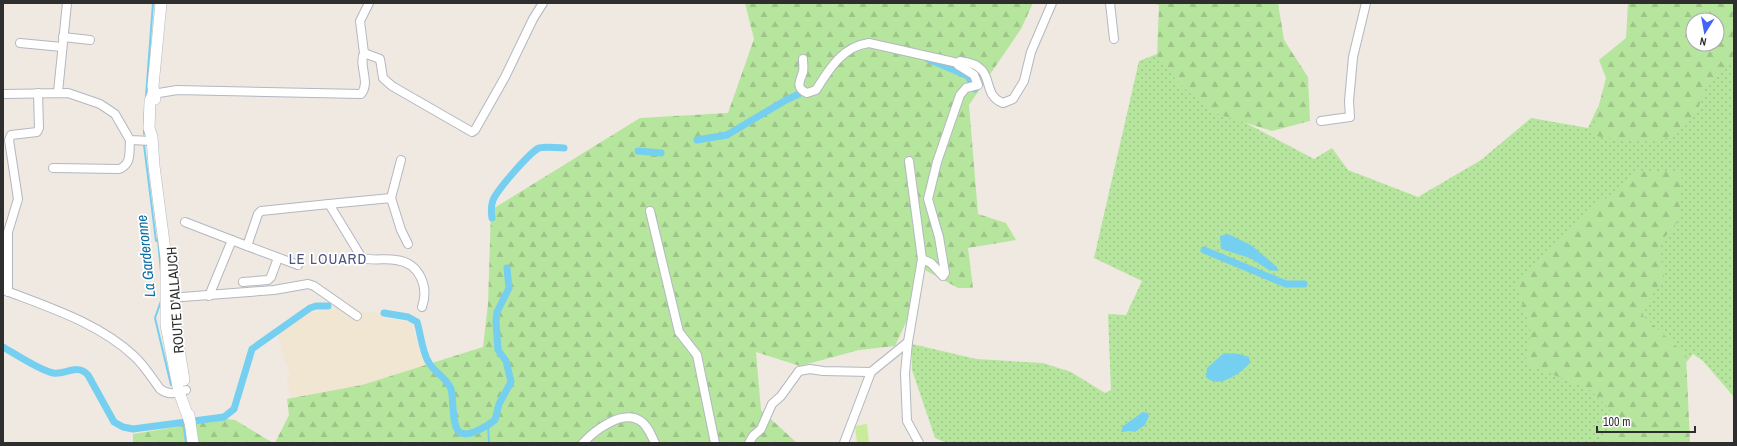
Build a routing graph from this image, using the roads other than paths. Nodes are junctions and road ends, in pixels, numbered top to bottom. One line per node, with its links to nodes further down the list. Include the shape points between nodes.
1 (67, 3): 8 (street)
2 (161, 3): 19 (main road, ROUTE D'ALLAUCH)
3 (369, 3): 13 (street, via 360,22)
4 (543, 3): 13 (street, via 505,77 472,132 392,86 383,78 380,59)
5 (1052, 3): 15 (street, via 1032,52 1024,81 1013,99 1003,103 995,100 990,93 989,80 982,69 974,64 960,61)
6 (1110, 3): 9 (street)
7 (1366, 3): 20 (street, via 1353,57 1350,117)
8 (63, 37): 10 (street); 12 (street)
9 (1114, 39)
10 (90, 40)
11 (20, 42): 12 (street)
12 (62, 47): 16 (street)
13 (364, 53): 19 (street, via 362,58 365,85 361,94 177,90)
14 (803, 59): 15 (street, via 804,71 799,86 801,91 810,92 816,90 827,72 857,44 875,44)
15 (958, 63): 34 (street, via 974,75 978,85 966,88 960,96 937,162 928,199 939,237 945,273 943,276 931,263)
16 (58, 92): 17 (street); 22 (street, via 78,96 110,109)
17 (38, 93): 18 (street); 37 (street, via 37,132 10,135 9,140 18,199 8,232)
18 (3, 94)
19 (153, 94): 21 (main road, ROUTE D'ALLAUCH, via 157,115)
20 (1321, 121)
21 (152, 139): 22 (street); 39 (main road, ROUTE D'ALLAUCH, via 169,258)
22 (130, 140): 25 (street, via 129,161 125,167)
23 (401, 160): 26 (street)
24 (909, 161): 34 (street)
25 (53, 168)
26 (391, 198): 27 (street); 31 (street)
27 (329, 204): 32 (street, via 261,211); 40 (street, via 362,258 396,260 413,267 424,281 426,289)
28 (650, 211): 48 (street, via 679,332 697,355)
29 (185, 222): 30 (street)
30 (232, 240): 32 (street); 38 (street)
31 (408, 244)
32 (247, 246): 33 (street)
33 (278, 258): 35 (street); 36 (street, via 271,278)
34 (922, 260): 42 (street)
35 (298, 265)
36 (243, 282)
37 (5, 291): 44 (street, via 105,334 134,356 160,390 166,393)
38 (209, 296): 39 (street); 41 (street, via 308,284)
39 (170, 298): 44 (main road, ROUTE D'ALLAUCH, via 166,325)
40 (422, 307)
41 (357, 316)
42 (908, 342): 43 (street); 51 (street, via 904,373 907,421)
43 (871, 372): 49 (street, via 810,369 799,371 772,404 761,429 752,436); 50 (street)
44 (182, 391): 45 (main road, ROUTE D'ALLAUCH)
45 (193, 443)
46 (583, 443): 47 (street, via 597,430 620,418 630,417 645,425)
47 (655, 443)
48 (715, 443)
49 (749, 443)
50 (844, 443)
51 (919, 443)

